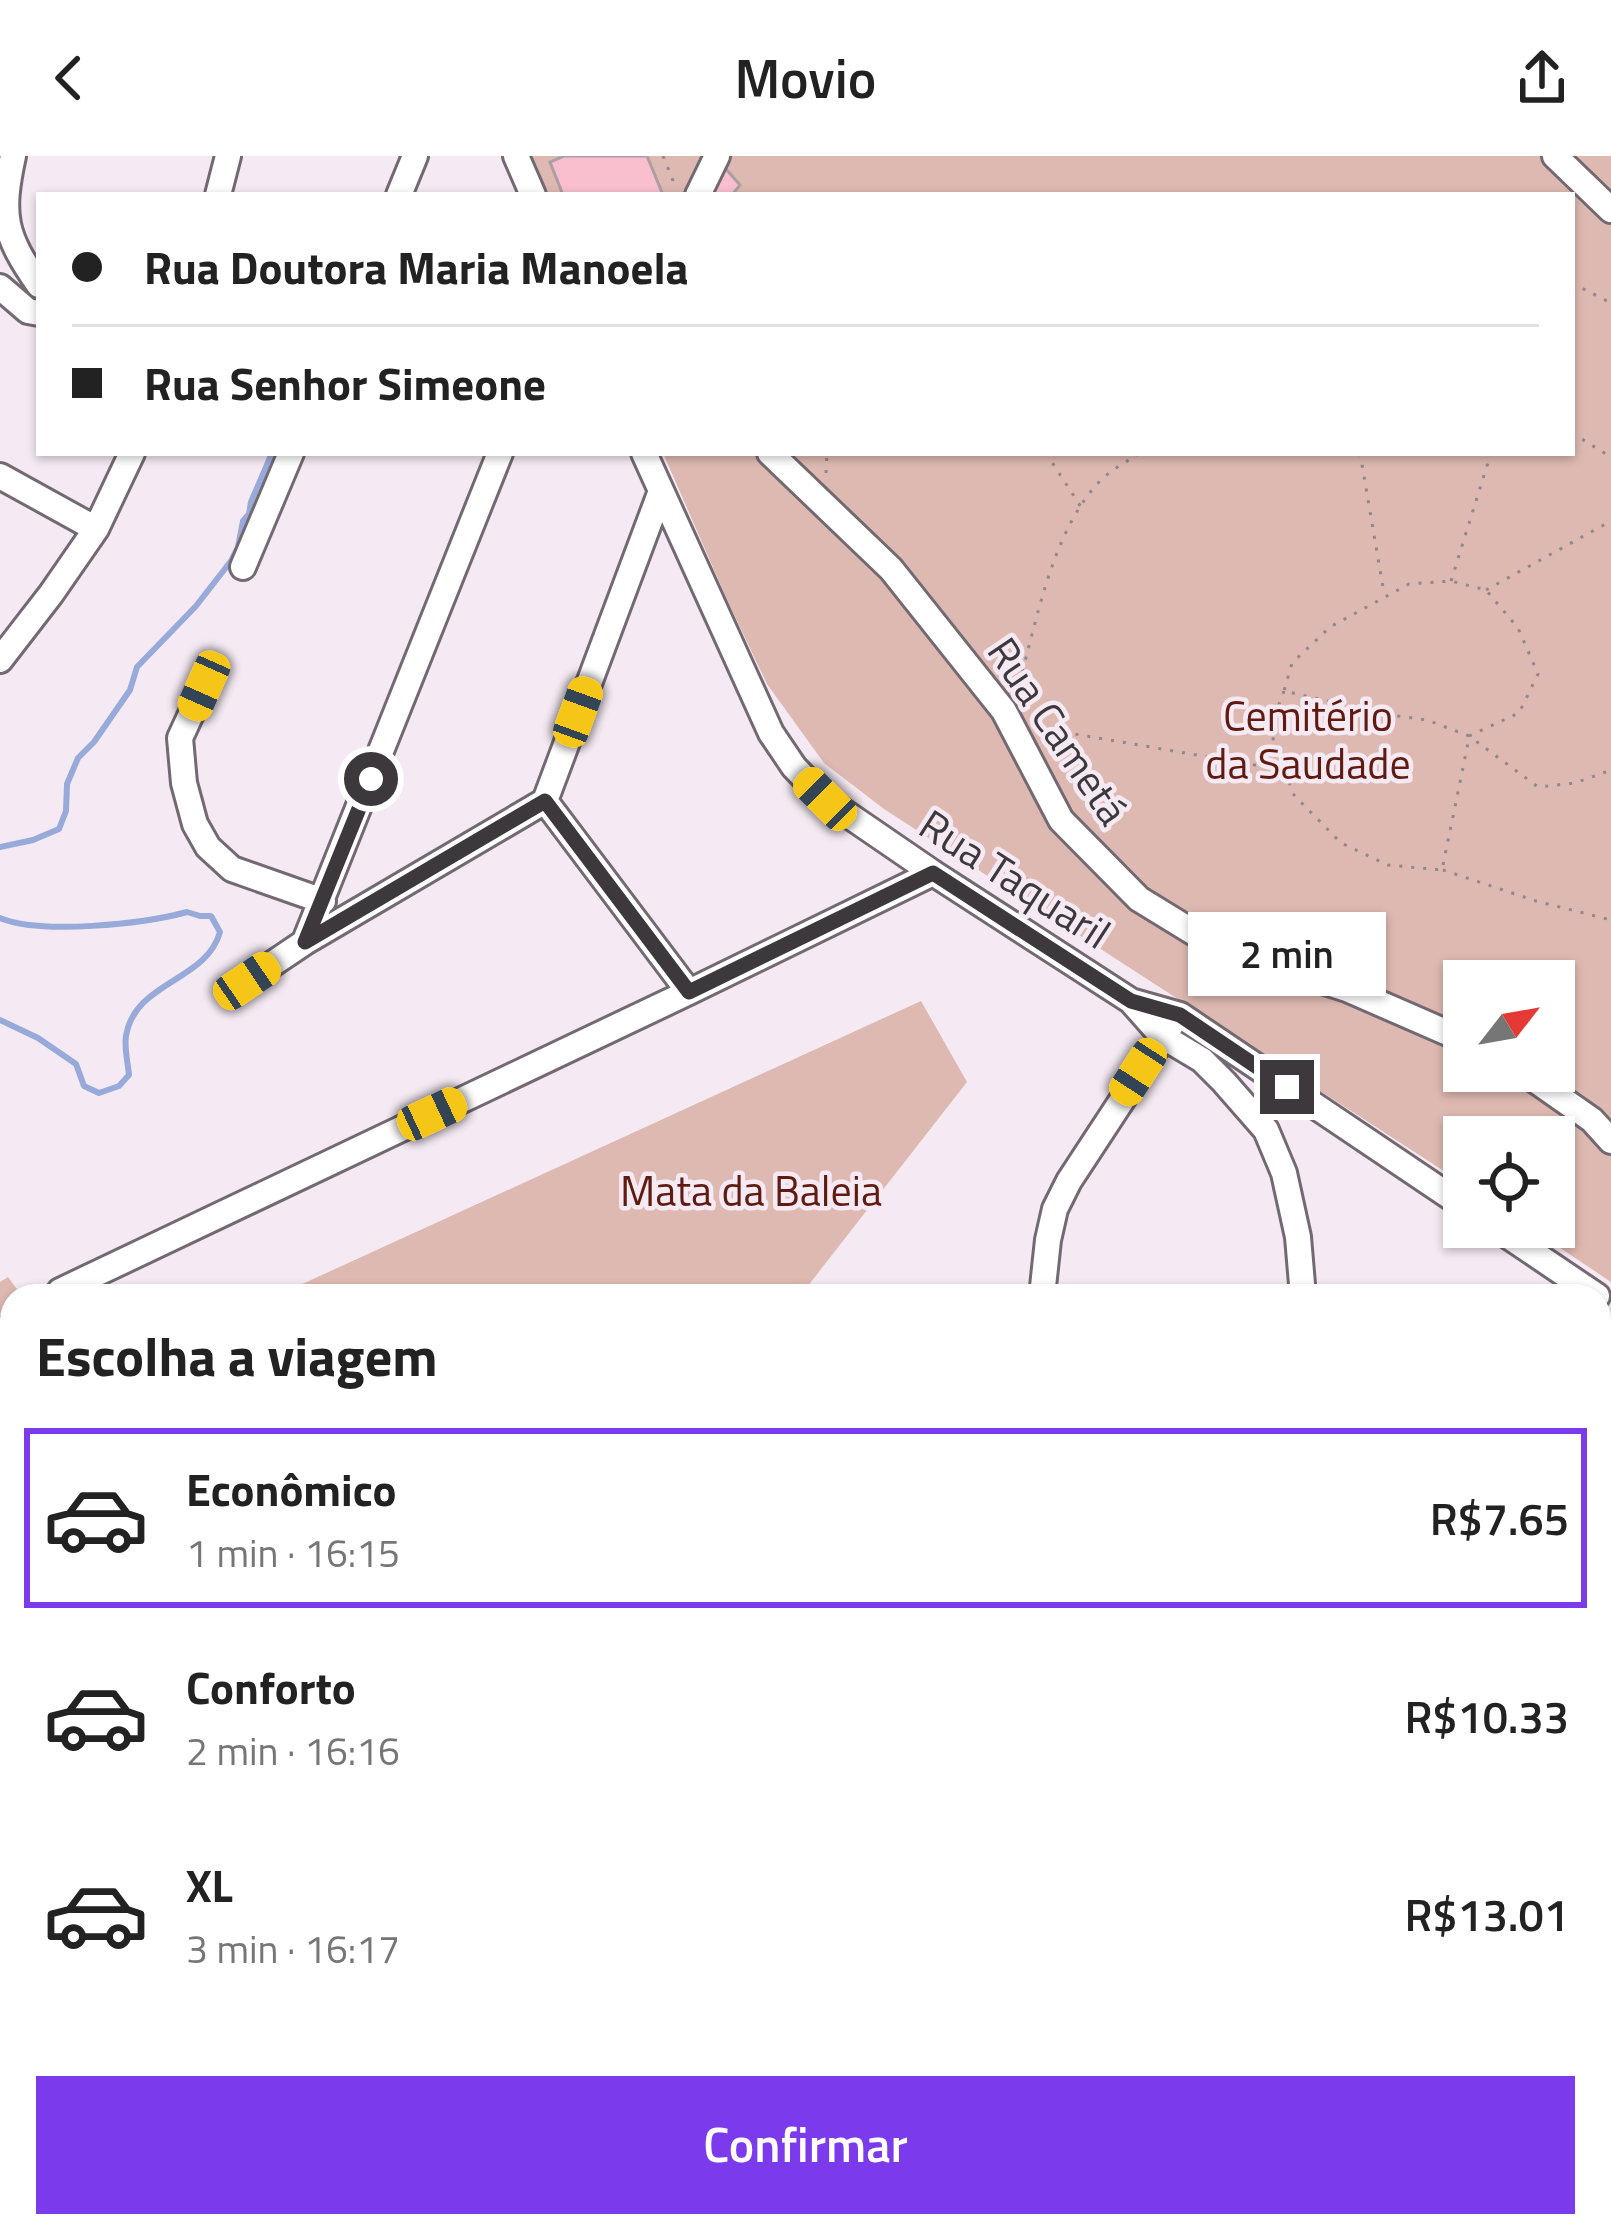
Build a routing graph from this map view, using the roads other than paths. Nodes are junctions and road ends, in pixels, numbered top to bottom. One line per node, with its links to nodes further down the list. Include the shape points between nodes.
1 (14, 156): 12 (street, via 1,193 3,224)
2 (228, 156): 7 (street)
3 (415, 156): 8 (street)
4 (516, 156): 9 (street)
5 (717, 156): 10 (street)
6 (1555, 156): 11 (street)
7 (219, 192)
8 (400, 192)
9 (532, 192)
10 (699, 192)
11 (1611, 210)
12 (36, 281)
13 (0, 287): 14 (street)
14 (36, 312)
15 (131, 456): 22 (street)
16 (290, 456): 23 (street)
17 (499, 456): 28 (street)
18 (645, 456): 21 (street, Rua Taquaril)
19 (773, 456): 34 (street, Rua Cametá, via 891,569 1004,711 1061,820 1138,899 1220,948)
20 (0, 476): 22 (street)
21 (661, 490): 26 (street); 27 (street, Rua Taquaril, via 771,733 794,767 825,799)
22 (96, 530): 24 (street)
23 (243, 567)
24 (0, 660)
25 (204, 686): 28 (street, via 180,738 184,783 208,848 232,869)
26 (545, 801): 29 (street); 31 (street)
27 (933, 873): 31 (street); 32 (street, Rua Taquaril)
28 (323, 902): 29 (street)
29 (305, 942): 30 (street)
30 (247, 981)
31 (689, 992): 40 (street)
32 (1131, 1001): 33 (street); 35 (street, Rua Taquaril)
33 (1180, 1015): 35 (street); 38 (street)
34 (1443, 1031)
35 (1162, 1036): 41 (street, via 1062,1195); 42 (street, Rua Taquaril, via 1202,1060 1266,1130 1284,1173)
36 (1552, 1092): 37 (street)
37 (1611, 1141)
38 (1443, 1192)
39 (1526, 1248): 43 (street)
40 (75, 1284)
41 (1043, 1284)
42 (1303, 1284)
43 (1579, 1284)

